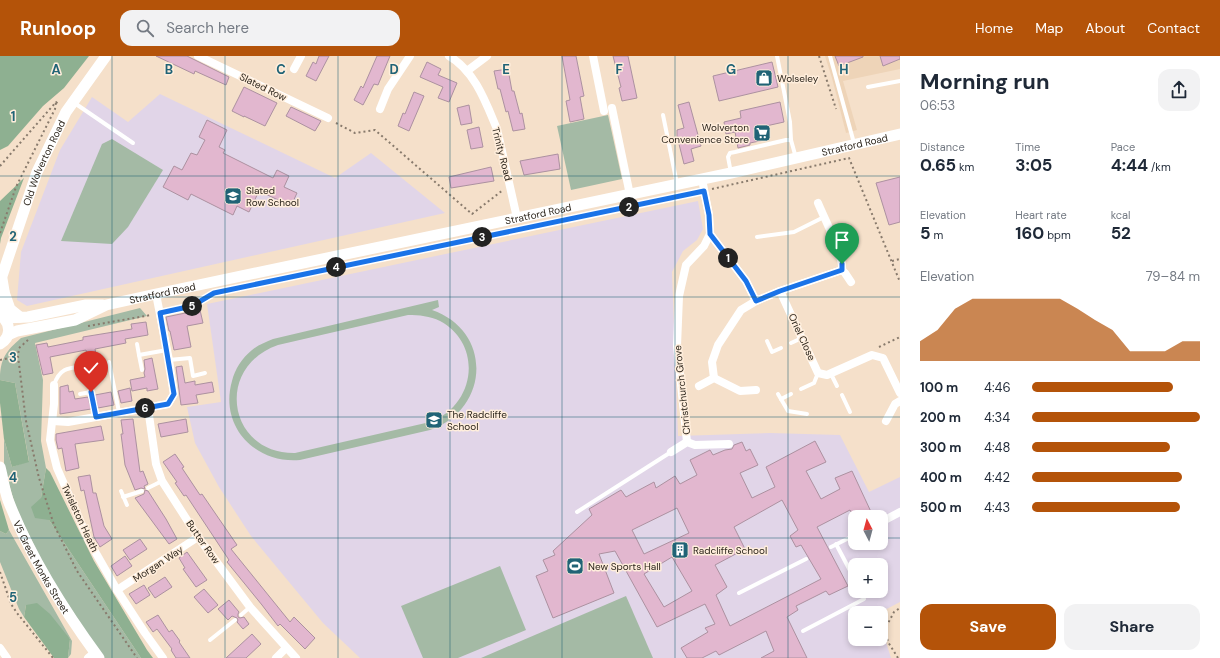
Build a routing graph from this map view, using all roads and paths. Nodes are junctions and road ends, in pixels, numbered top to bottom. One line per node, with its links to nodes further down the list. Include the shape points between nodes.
1 (106, 56): 15 (street, Old Wolverton Road)
2 (198, 56): 22 (street, Slated Row)
3 (301, 56): 11 (street)
4 (410, 56): 17 (street, via 388,89)
5 (449, 56): 12 (street, Trinity Road)
6 (487, 56): 12 (street)
7 (593, 56): 18 (street)
8 (777, 56): 24 (lane)
9 (819, 56): 20 (path)
10 (830, 56): 26 (lane)
11 (294, 69)
12 (467, 71): 33 (street, Trinity Road, via 481,92 497,129)
13 (900, 81): 14 (lane)
14 (868, 87)
15 (73, 102): 19 (street, Old Wolverton Road); 25 (lane)
16 (612, 108): 36 (street)
17 (380, 109)
18 (604, 111)
19 (66, 112): 30 (path, via 56,102); 48 (street, Old Wolverton Road, via 36,172)
20 (838, 113)
21 (663, 115): 34 (lane)
22 (328, 118): 33 (path, via 355,133 375,130 472,214)
23 (900, 134): 26 (street, Stratford Road)
24 (791, 140): 28 (lane); 31 (lane, via 730,153 728,157)
25 (133, 143)
26 (854, 145): 27 (street, Stratford Road)
27 (836, 149): 28 (street, Stratford Road); 29 (path)
28 (796, 159): 31 (street, Stratford Road)
29 (840, 160): 35 (path); 44 (path, via 849,158)
30 (0, 166)
31 (731, 173): 32 (street, Stratford Road)
32 (702, 179): 34 (street, Stratford Road); 35 (street)
33 (509, 184): 39 (street, Trinity Road)
34 (677, 185): 36 (street, Stratford Road)
35 (704, 191): 40 (street); 42 (path)
36 (630, 195): 39 (street, Stratford Road)
37 (818, 203): 38 (street)
38 (824, 217): 41 (lane, via 794,232); 45 (street, via 838,251)
39 (517, 218): 51 (street, Stratford Road)
40 (710, 234): 52 (street, via 746,281); 98 (street, Christchurch Grove, via 704,246 686,265 679,296 677,346)
41 (757, 237)
42 (478, 238)
43 (900, 259): 44 (path)
44 (892, 261): 47 (path)
45 (842, 270): 46 (street); 49 (street)
46 (851, 282)
47 (900, 282)
48 (2, 284): 55 (street, Old Wolverton Road); 56 (street, via 10,309)
49 (780, 291): 52 (street); 60 (street, Oriel Close)
50 (214, 293): 54 (path, via 192,306)
51 (156, 294): 53 (street, Stratford Road); 54 (street)
52 (756, 301): 78 (street, via 741,310 718,345 712,362)
53 (106, 305): 56 (street, Stratford Road, via 86,305); 62 (street, Stratford Road, via 75,320 17,331)
54 (160, 313): 57 (path); 66 (street)
55 (2, 316): 56 (street, Stratford Road); 62 (street, Old Wolverton Road, via 9,326)
56 (20, 317)
57 (86, 326)
58 (900, 337): 69 (path, via 875,349)
59 (34, 338): 70 (path, via 18,348)
60 (802, 338): 63 (lane); 75 (street, Oriel Close)
61 (767, 341): 65 (lane, via 772,352)
62 (3, 343)
63 (791, 343)
64 (136, 344): 68 (lane)
65 (782, 348)
66 (167, 350): 68 (lane); 72 (street)
67 (83, 355): 79 (lane, via 86,366 64,369)
68 (139, 355): 74 (lane)
69 (872, 355): 77 (street); 84 (street, via 883,358)
70 (18, 356): 71 (path); 132 (path, via 28,427 39,478 54,525 77,571)
71 (0, 360)
72 (169, 360): 76 (lane, via 190,358 193,376); 91 (street, via 174,394 168,404)
73 (110, 362): 92 (lane)
74 (142, 370)
75 (818, 372): 77 (street, Oriel Close); 82 (lane, via 814,383)
76 (205, 373)
77 (831, 374): 81 (lane)
78 (714, 378): 80 (street); 83 (street, via 740,391)
79 (54, 385): 96 (street, Twisleton Heath)
80 (699, 386)
81 (837, 386)
82 (801, 389)
83 (756, 390)
84 (900, 393)
85 (80, 394): 95 (lane, via 91,392)
86 (778, 394): 89 (lane)
87 (792, 394): 89 (lane)
88 (842, 395): 93 (lane)
89 (781, 399): 94 (lane, via 788,411)
90 (900, 401): 97 (street, via 895,404)
91 (148, 408): 92 (street); 102 (street, Butter Row, via 156,464)
92 (119, 412): 95 (street)
93 (850, 412)
94 (807, 414)
95 (96, 417): 96 (street, via 68,422)
96 (52, 421): 118 (street, Twisleton Heath, via 50,440 57,468 89,542)
97 (886, 421)
98 (687, 442): 99 (street); 100 (street)
99 (729, 444)
100 (671, 452): 108 (lane)
101 (0, 467): 129 (street, V5 Great Monks Street, via 8,498 29,546 53,591)
102 (162, 481): 103 (lane); 111 (street, Butter Row)
103 (148, 488)
104 (121, 491): 106 (lane)
105 (142, 491): 106 (lane)
106 (123, 497): 107 (lane)
107 (127, 505)
108 (577, 512)
109 (900, 512): 110 (street)
110 (888, 518)
111 (198, 538): 118 (street, Morgan Way); 121 (street, Butter Row)
112 (848, 538): 113 (lane)
113 (836, 544): 114 (lane); 116 (lane)
114 (831, 547)
115 (806, 559): 119 (lane)
116 (848, 567)
117 (0, 572): 131 (path, via 17,613)
118 (117, 590): 133 (street, Twisleton Heath)
119 (739, 593)
120 (864, 598): 125 (lane)
121 (250, 607): 123 (lane); 128 (street, Butter Row)
122 (900, 608): 136 (path, via 894,612 885,629 888,642)
123 (241, 615)
124 (235, 620): 126 (lane)
125 (803, 631)
126 (210, 640)
127 (0, 648): 130 (street)
128 (286, 648): 134 (street); 135 (street, Butter Row)
129 (94, 656)
130 (7, 658)
131 (52, 658)
132 (137, 658)
133 (163, 658)
134 (276, 658)
135 (296, 658)
136 (898, 658)

